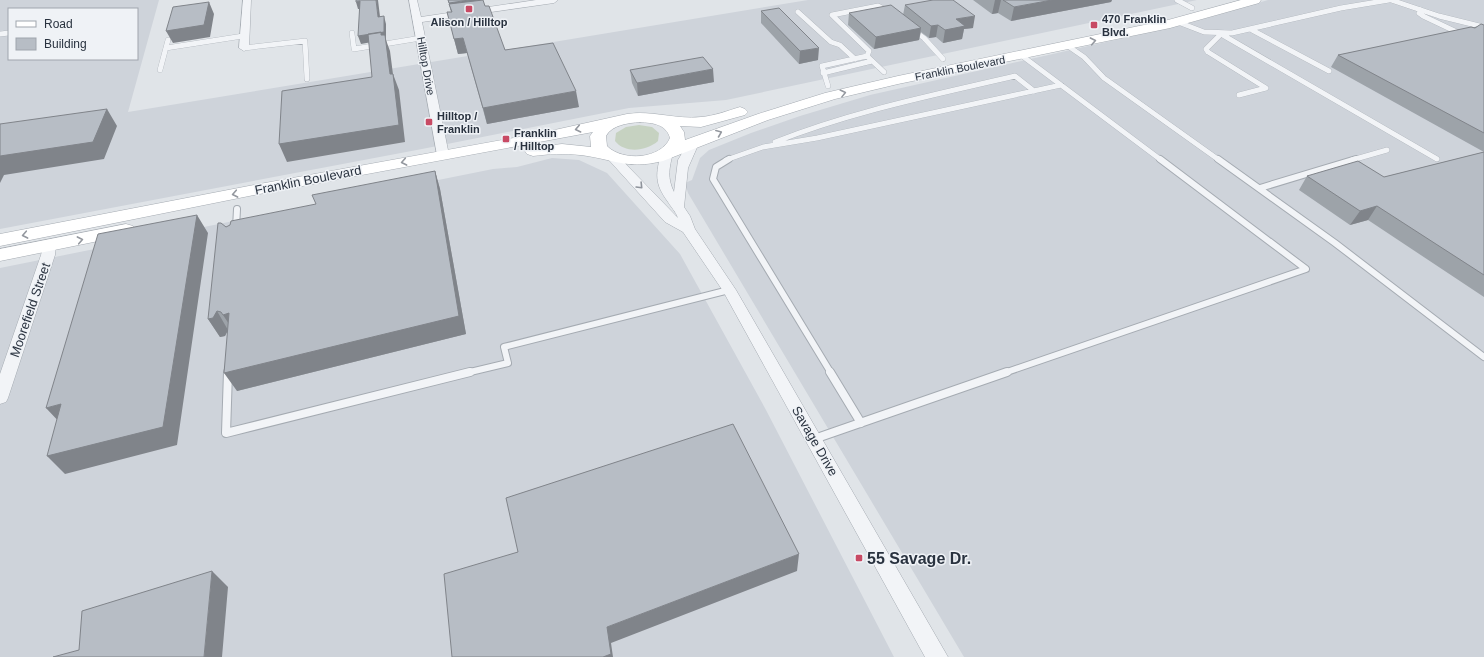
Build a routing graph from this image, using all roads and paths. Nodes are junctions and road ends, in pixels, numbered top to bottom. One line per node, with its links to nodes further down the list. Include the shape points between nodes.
1 (247, 0): 19 (street)
2 (414, 0): 12 (street, Hilltop Drive)
3 (554, 0): 12 (street)
4 (1177, 0): 8 (lane)
5 (1223, 0): 8 (main road, Franklin Boulevard)
6 (1255, 0): 13 (main road, Franklin Boulevard)
7 (1390, 0): 9 (lane); 16 (lane, via 1341,8)
8 (1192, 8): 29 (main road, Franklin Boulevard, via 1139,21)
9 (1421, 10): 15 (lane); 20 (lane, via 1419,13 1423,16)
10 (798, 12): 28 (lane, via 831,42 840,45)
11 (896, 16): 27 (lane, via 878,6 832,15 869,51)
12 (418, 20): 21 (street, Hilltop Drive)
13 (1178, 22): 18 (lane, via 1199,31); 23 (main road, Franklin Boulevard, one-way to 13)
14 (907, 24): 29 (lane)
15 (1484, 27)
16 (1252, 30): 18 (lane); 33 (lane)
17 (352, 33): 21 (lane, via 354,50)
18 (1221, 34): 38 (lane, via 1207,46 1208,52 1266,88); 47 (lane)
19 (243, 36): 24 (lane); 25 (street)
20 (1466, 36)
21 (422, 38): 45 (street, Hilltop Drive)
22 (168, 40): 24 (lane)
23 (1068, 46): 26 (main road, Franklin Boulevard); 48 (lane, via 1084,57 1104,78)
24 (166, 48): 31 (lane)
25 (244, 48): 34 (lane, via 305,40)
26 (1021, 55): 36 (lane); 41 (main road, Franklin Boulevard, one-way to 26, via 830,96)
27 (867, 56): 28 (lane); 30 (lane)
28 (855, 59): 35 (lane, via 822,66)
29 (943, 59): 32 (main road, Franklin Boulevard)
30 (872, 61): 32 (lane); 35 (lane)
31 (160, 70)
32 (884, 72): 35 (main road, Franklin Boulevard)
33 (1329, 72)
34 (307, 78)
35 (826, 80): 39 (main road, Franklin Boulevard, via 715,120)
36 (1061, 85): 37 (lane); 60 (lane, via 1306,269)
37 (1034, 91): 42 (lane, via 817,138); 42 (lane, via 1015,76 864,111 808,128)
38 (1238, 95)
39 (663, 121): 40 (main road, Franklin Boulevard, via 640,117); 44 (main road, via 677,132 678,138)
40 (616, 122): 45 (main road, Franklin Boulevard, one-way to 45); 46 (main road, via 604,130 598,139 599,146)
41 (693, 143): 44 (main road, Franklin Boulevard); 50 (street, via 684,157 680,173 682,191)
42 (763, 147): 60 (lane, via 724,161 716,167 713,179)
43 (1386, 150): 48 (lane)
44 (668, 152): 46 (main road, Franklin Boulevard, via 636,160); 50 (street, Savage Drive, via 663,167 663,182)
45 (443, 155): 53 (main road, Franklin Boulevard, one-way to 53)
46 (611, 157): 49 (main road, Franklin Boulevard, via 584,150 550,148); 51 (street, Savage Drive, one-way to 51, via 670,219)
47 (1437, 158)
48 (1260, 188): 58 (lane)
49 (237, 208): 52 (lane); 54 (main road, Franklin Boulevard, one-way to 49)
50 (678, 208): 51 (street, Savage Drive)
51 (688, 229): 56 (street, Savage Drive)
52 (236, 232)
53 (0, 240)
54 (50, 246): 55 (main road, Franklin Boulevard); 59 (street, Moorefield Street)
55 (0, 255)
56 (729, 290): 57 (lane, via 504,347 508,363 226,433); 61 (street, Savage Drive)
57 (229, 357)
58 (1484, 357)
59 (0, 398)
60 (861, 423): 61 (lane)
61 (814, 439): 62 (street, Savage Drive)
62 (937, 657)

